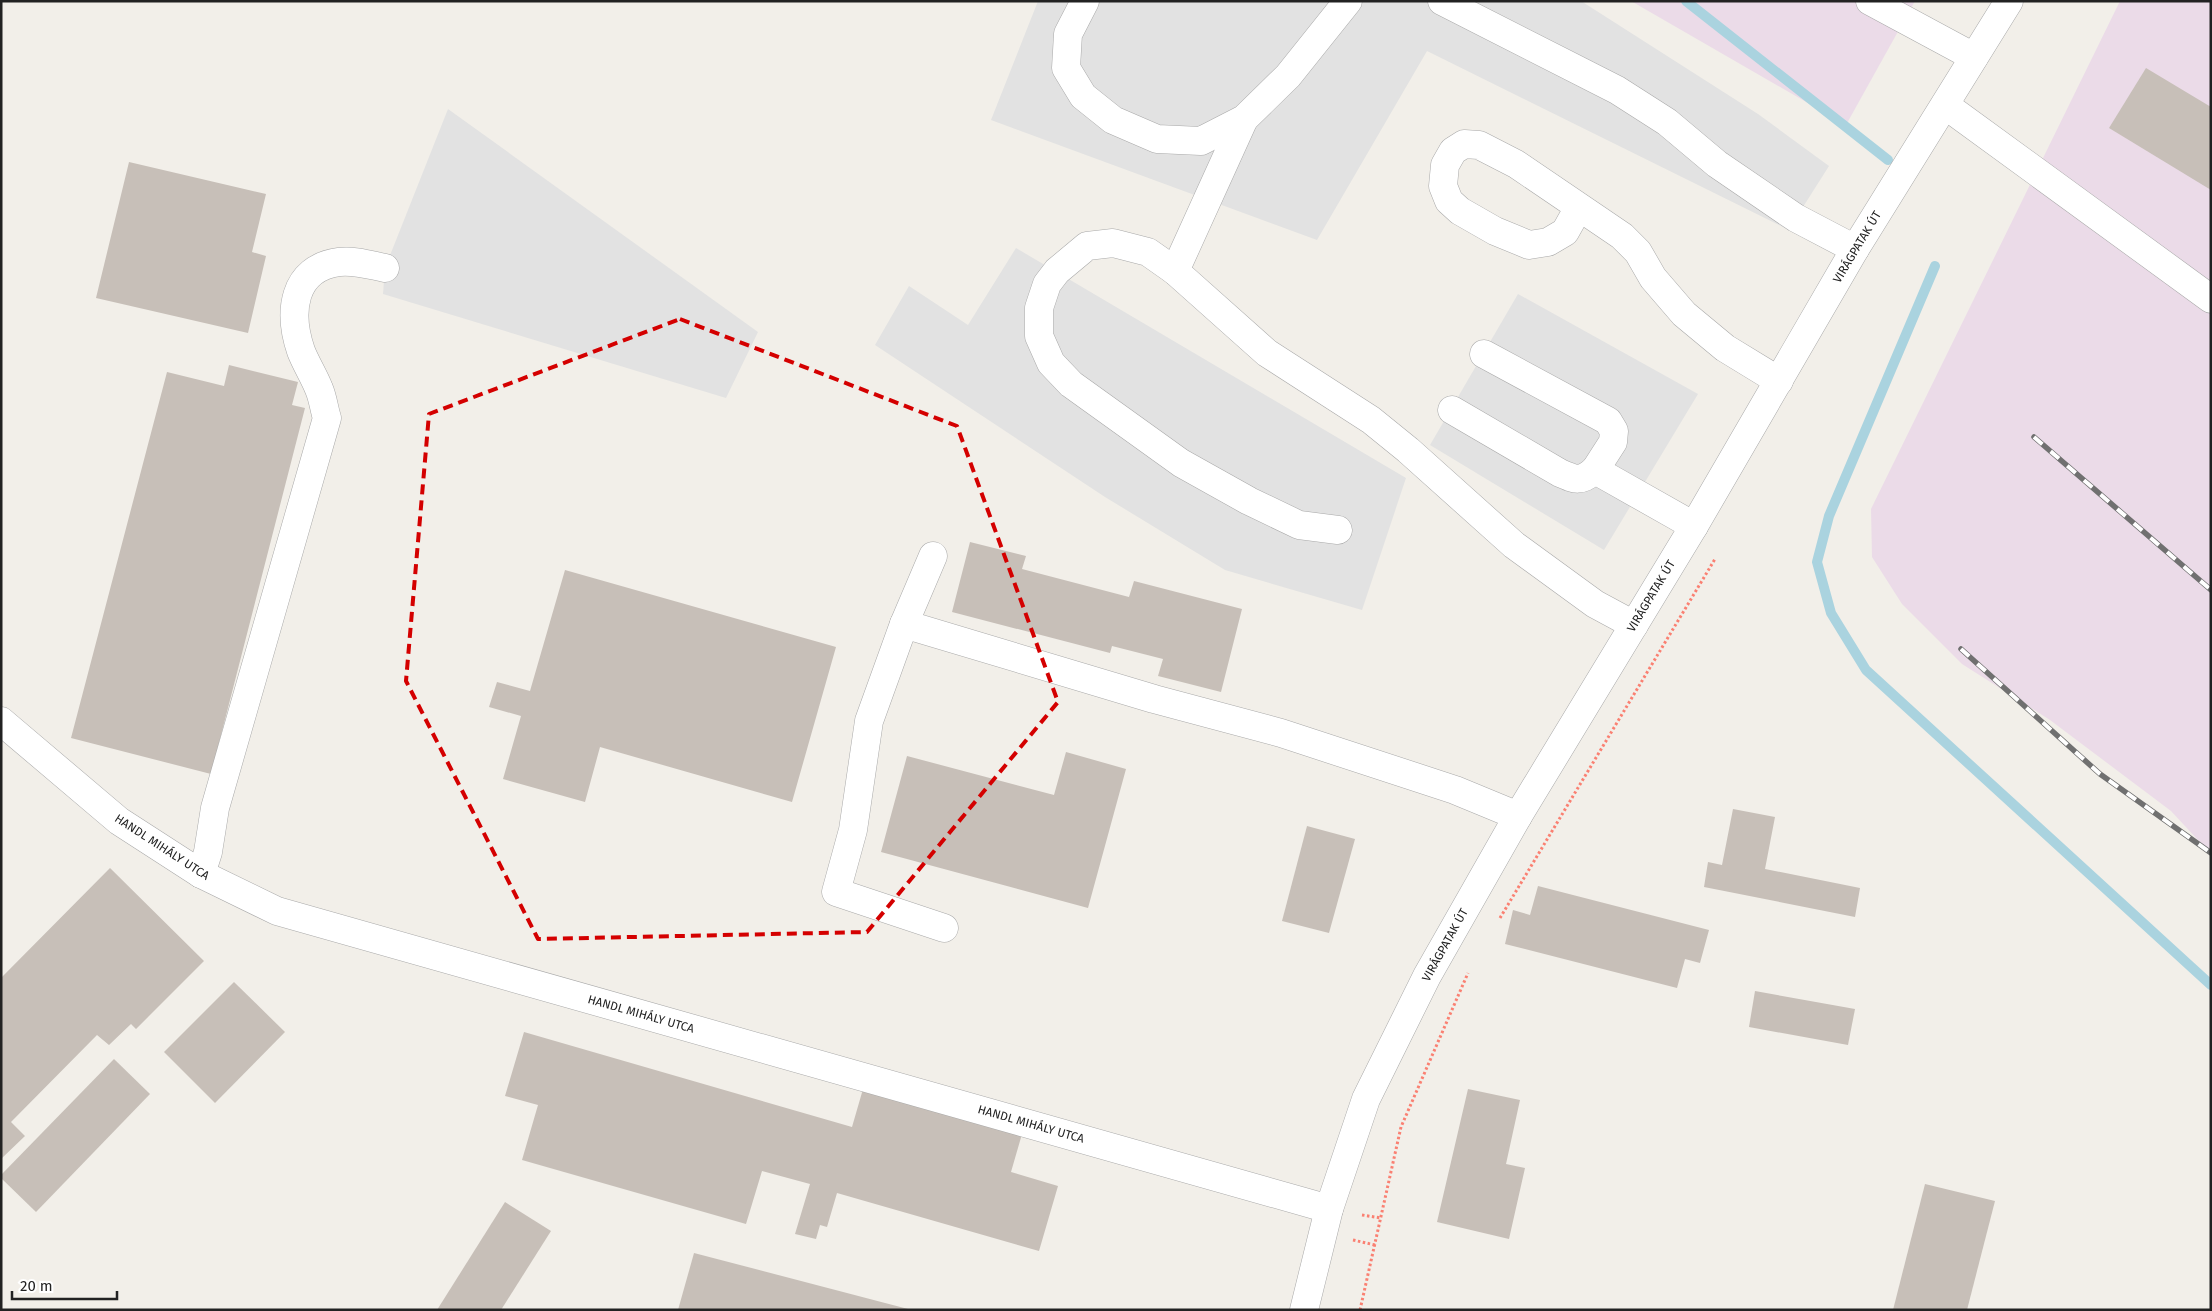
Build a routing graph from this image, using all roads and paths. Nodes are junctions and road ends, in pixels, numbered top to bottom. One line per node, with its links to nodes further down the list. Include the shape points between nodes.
1 (1085, 1): 8 (street, via 1068,34 1066,68 1083,96 1112,120 1157,139 1201,141)
2 (1348, 1): 8 (street, via 1288,76)
3 (1442, 1): 10 (street, via 1617,90 1667,122 1717,164 1796,218)
4 (1870, 1): 6 (street)
5 (2009, 1): 6 (street, VIRÁGPATAK ÚT)
6 (1974, 57): 7 (street, VIRÁGPATAK ÚT)
7 (1945, 104): 10 (street, VIRÁGPATAK ÚT); 13 (street)
8 (1244, 119): 12 (street)
9 (1579, 208): 9 (street, via 1516,164 1479,145 1464,144 1453,151 1445,165 1443,186 1449,201 1495,231 1529,245 1548,242 1565,232); 15 (street, via 1628,241 1684,314 1725,348)
10 (1855, 249): 15 (street, VIRÁGPATAK ÚT)
11 (385, 268): 26 (street, via 341,262 323,265 310,272 302,283 295,306 296,330 302,352 320,390 327,418 215,808)
12 (1175, 271): 19 (street, via 1148,252 1113,243 1087,246 1047,284 1039,308 1039,336 1051,363 1070,384 1181,464 1299,524); 23 (street, via 1267,353 1371,420 1408,450 1514,546 1594,604)
13 (2211, 299)
14 (1484, 354): 17 (street, via 1608,420 1614,430 1613,442)
15 (1779, 381): 18 (street, VIRÁGPATAK ÚT)
16 (1452, 410): 17 (street, via 1574,479 1586,478)
17 (1595, 470): 18 (street)
18 (1694, 526): 23 (street, VIRÁGPATAK ÚT)
19 (1338, 530)
20 (1719, 552): 27 (path)
21 (933, 556): 22 (street)
22 (904, 624): 25 (street, via 1154,699 1281,733 1455,790); 28 (street, via 869,721 853,830 836,892)
23 (1634, 624): 25 (street, VIRÁGPATAK ÚT)
24 (1, 721): 26 (street, HANDL MIHÁLY UTCA, via 120,821)
25 (1518, 816): 30 (street, VIRÁGPATAK ÚT, via 1426,976 1366,1099)
26 (201, 874): 30 (street, HANDL MIHÁLY UTCA, via 278,911)
27 (1496, 924)
28 (944, 928)
29 (1472, 966): 32 (path, via 1401,1127)
30 (1328, 1209): 31 (street, VIRÁGPATAK ÚT)
31 (1304, 1310)
32 (1360, 1310)

